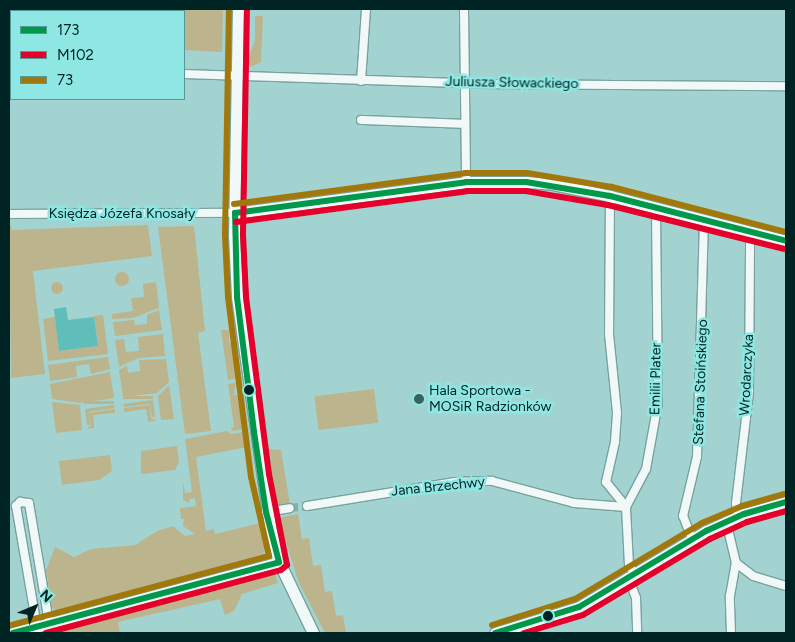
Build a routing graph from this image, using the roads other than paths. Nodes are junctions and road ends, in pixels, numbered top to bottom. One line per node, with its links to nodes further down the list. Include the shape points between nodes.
1 (238, 9): 5 (street)
2 (366, 9): 6 (street)
3 (464, 9): 7 (street)
4 (185, 74): 5 (street)
5 (238, 76): 6 (street, Juliusza Słowackiego); 14 (street)
6 (361, 81): 7 (street, Juliusza Słowackiego)
7 (464, 83): 8 (street, Juliusza Słowackiego); 10 (street)
8 (786, 86)
9 (361, 120): 10 (street)
10 (463, 124): 11 (street)
11 (466, 182): 12 (street, via 553,184); 14 (street)
12 (610, 196): 13 (street); 21 (street, via 609,334 617,413 615,442 606,482)
13 (656, 208): 16 (street); 21 (street, Emilii Plater, via 658,403 646,469)
14 (235, 213): 15 (street, Księdza Józefa Knosały); 23 (street, via 237,297)
15 (9, 214)
16 (704, 221): 17 (street); 26 (street, Stefana Stoińskiego, via 704,320 698,457 683,516)
17 (750, 234): 18 (street); 24 (street, Wrodarczyka, via 749,392 736,503)
18 (786, 241)
19 (786, 502): 24 (street)
20 (307, 506): 21 (street, Jana Brzechwy, via 455,482 492,481 574,503)
21 (626, 507): 29 (street)
22 (290, 508): 23 (street)
23 (266, 512): 27 (street)
24 (738, 516): 25 (street)
25 (726, 521): 26 (street); 28 (street)
26 (692, 539): 29 (street)
27 (279, 562): 31 (street); 34 (street)
28 (736, 563): 30 (street, via 754,576); 37 (street, via 730,596)
29 (631, 575): 32 (street, via 579,607); 36 (street, via 636,598)
30 (786, 586)
31 (44, 627): 31 (street, via 28,503 20,502 16,506); 33 (street)
32 (532, 628): 35 (street)
33 (13, 633)
34 (313, 633)
35 (495, 633)
36 (637, 633)
37 (731, 633)

